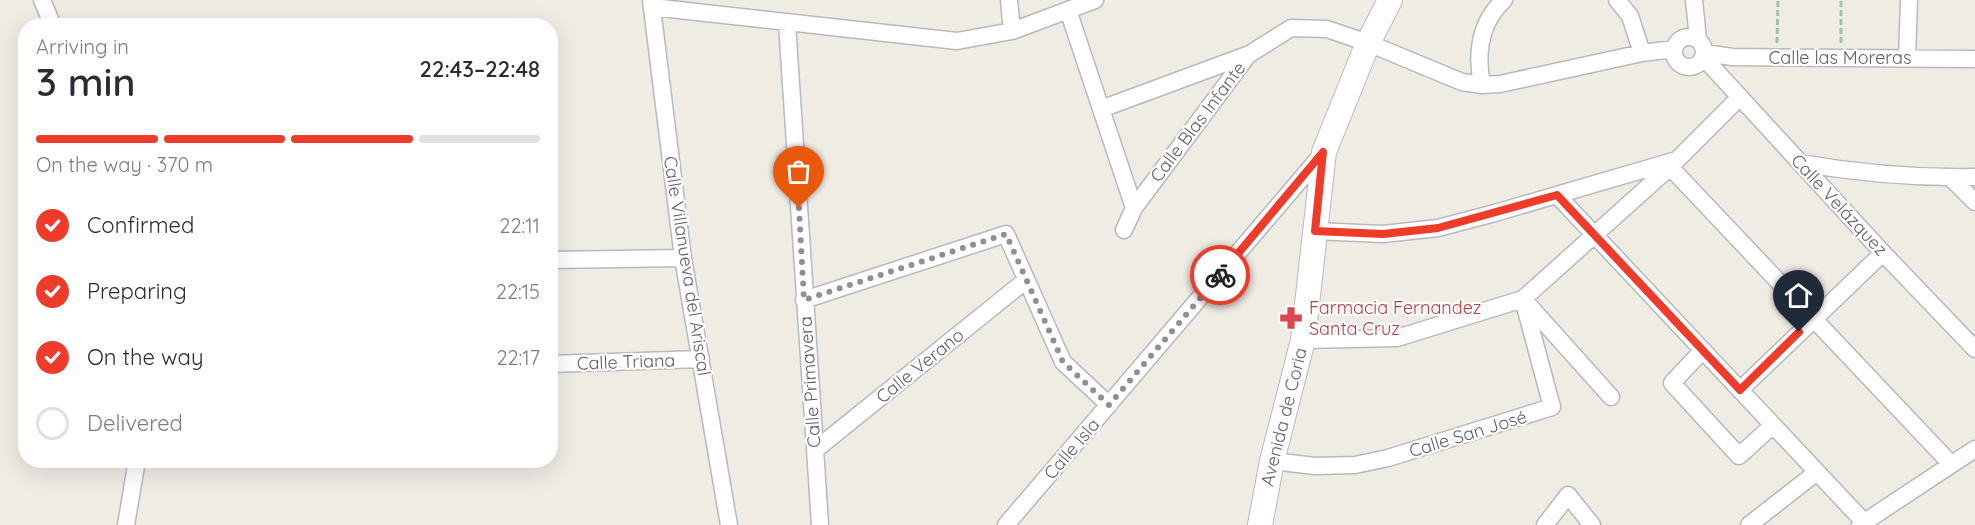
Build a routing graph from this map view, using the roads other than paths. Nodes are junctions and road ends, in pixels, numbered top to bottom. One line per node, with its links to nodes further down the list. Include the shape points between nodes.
1 (42, 0): 11 (street)
2 (1009, 0): 13 (street)
3 (1095, 0): 10 (street)
4 (1390, 0): 14 (main road, Avenida de Coria)
5 (1504, 0): 21 (street, via 1495,8 1479,44)
6 (1617, 0): 17 (street, via 1630,16)
7 (1694, 0): 16 (street)
8 (1910, 0): 19 (street)
9 (651, 3): 12 (street); 36 (street, Calle Villanueva del Ariscal)
10 (1068, 10): 13 (street); 23 (street, Calle Blas Infante)
11 (50, 18)
12 (787, 23): 13 (street, via 957,41); 40 (street, Calle Primavera)
13 (1012, 31)
14 (1368, 43): 18 (street, Calle Blas Infante, via 1327,29 1291,28); 21 (street, Calle Blas Infante, via 1462,82); 24 (main road, Avenida de Coria)
15 (1674, 49): 16 (street, via 1683,38 1693,37); 16 (street, via 1678,63 1687,68 1697,66); 17 (street)
16 (1702, 50): 19 (street, Calle las Moreras, via 1722,57); 22 (street, Calle Velázquez)
17 (1642, 53): 21 (street)
18 (1248, 55): 23 (street); 31 (street, Calle Blas Infante)
19 (1907, 58): 20 (street, Calle las Moreras)
20 (1975, 59)
21 (1482, 86)
22 (1740, 97): 25 (street); 26 (street, Calle Velázquez)
23 (1101, 109): 31 (street, Calle Blas Infante)
24 (1323, 152): 33 (main road, Avenida de Coria); 49 (street, Calle Isla)
25 (1674, 163): 29 (street); 34 (street); 41 (street)
26 (1800, 163): 28 (street); 35 (street, Calle Velázquez)
27 (1975, 177): 28 (street)
28 (1951, 178): 30 (street)
29 (1557, 195): 33 (street, via 1438,228 1383,234); 34 (street)
30 (1975, 202)
31 (1134, 208): 32 (street, Calle Blas Infante)
32 (1124, 230)
33 (1315, 231): 42 (main road, Avenida de Coria)
34 (1594, 235): 39 (street); 44 (street)
35 (1883, 253): 41 (street); 43 (street, Calle Velázquez)
36 (683, 258): 37 (street); 45 (street, Calle Villanueva del Ariscal)
37 (558, 260)
38 (1025, 281): 40 (street, via 1006,234); 49 (street, via 1063,362); 52 (street, Calle Verano)
39 (1523, 299): 42 (street, via 1397,338); 48 (street); 53 (street, Calle San José, via 1552,407 1355,465)
40 (804, 300): 52 (street, Calle Primavera)
41 (1814, 318): 47 (street); 54 (street)
42 (1303, 340): 53 (main road, Avenida de Coria)
43 (1975, 349)
44 (1703, 350): 47 (street); 50 (street, via 1672,383 1739,456)
45 (701, 359): 46 (street, Calle Triana); 59 (street, Calle Villanueva del Ariscal)
46 (558, 364)
47 (1740, 390): 50 (street)
48 (1611, 397)
49 (1109, 405): 61 (street, Calle Isla)
50 (1773, 425): 56 (street)
51 (1975, 449): 54 (street)
52 (815, 450): 60 (street, Calle Primavera)
53 (1272, 461): 62 (main road, Avenida de Coria)
54 (1951, 464): 57 (street)
55 (136, 468): 58 (street)
56 (1816, 472): 57 (street); 65 (street)
57 (1862, 523)
58 (126, 525)
59 (729, 525)
60 (820, 525)
61 (1006, 525)
62 (1260, 525)
63 (1545, 525): 64 (street, via 1568,495)
64 (1592, 525)
65 (1749, 525)

